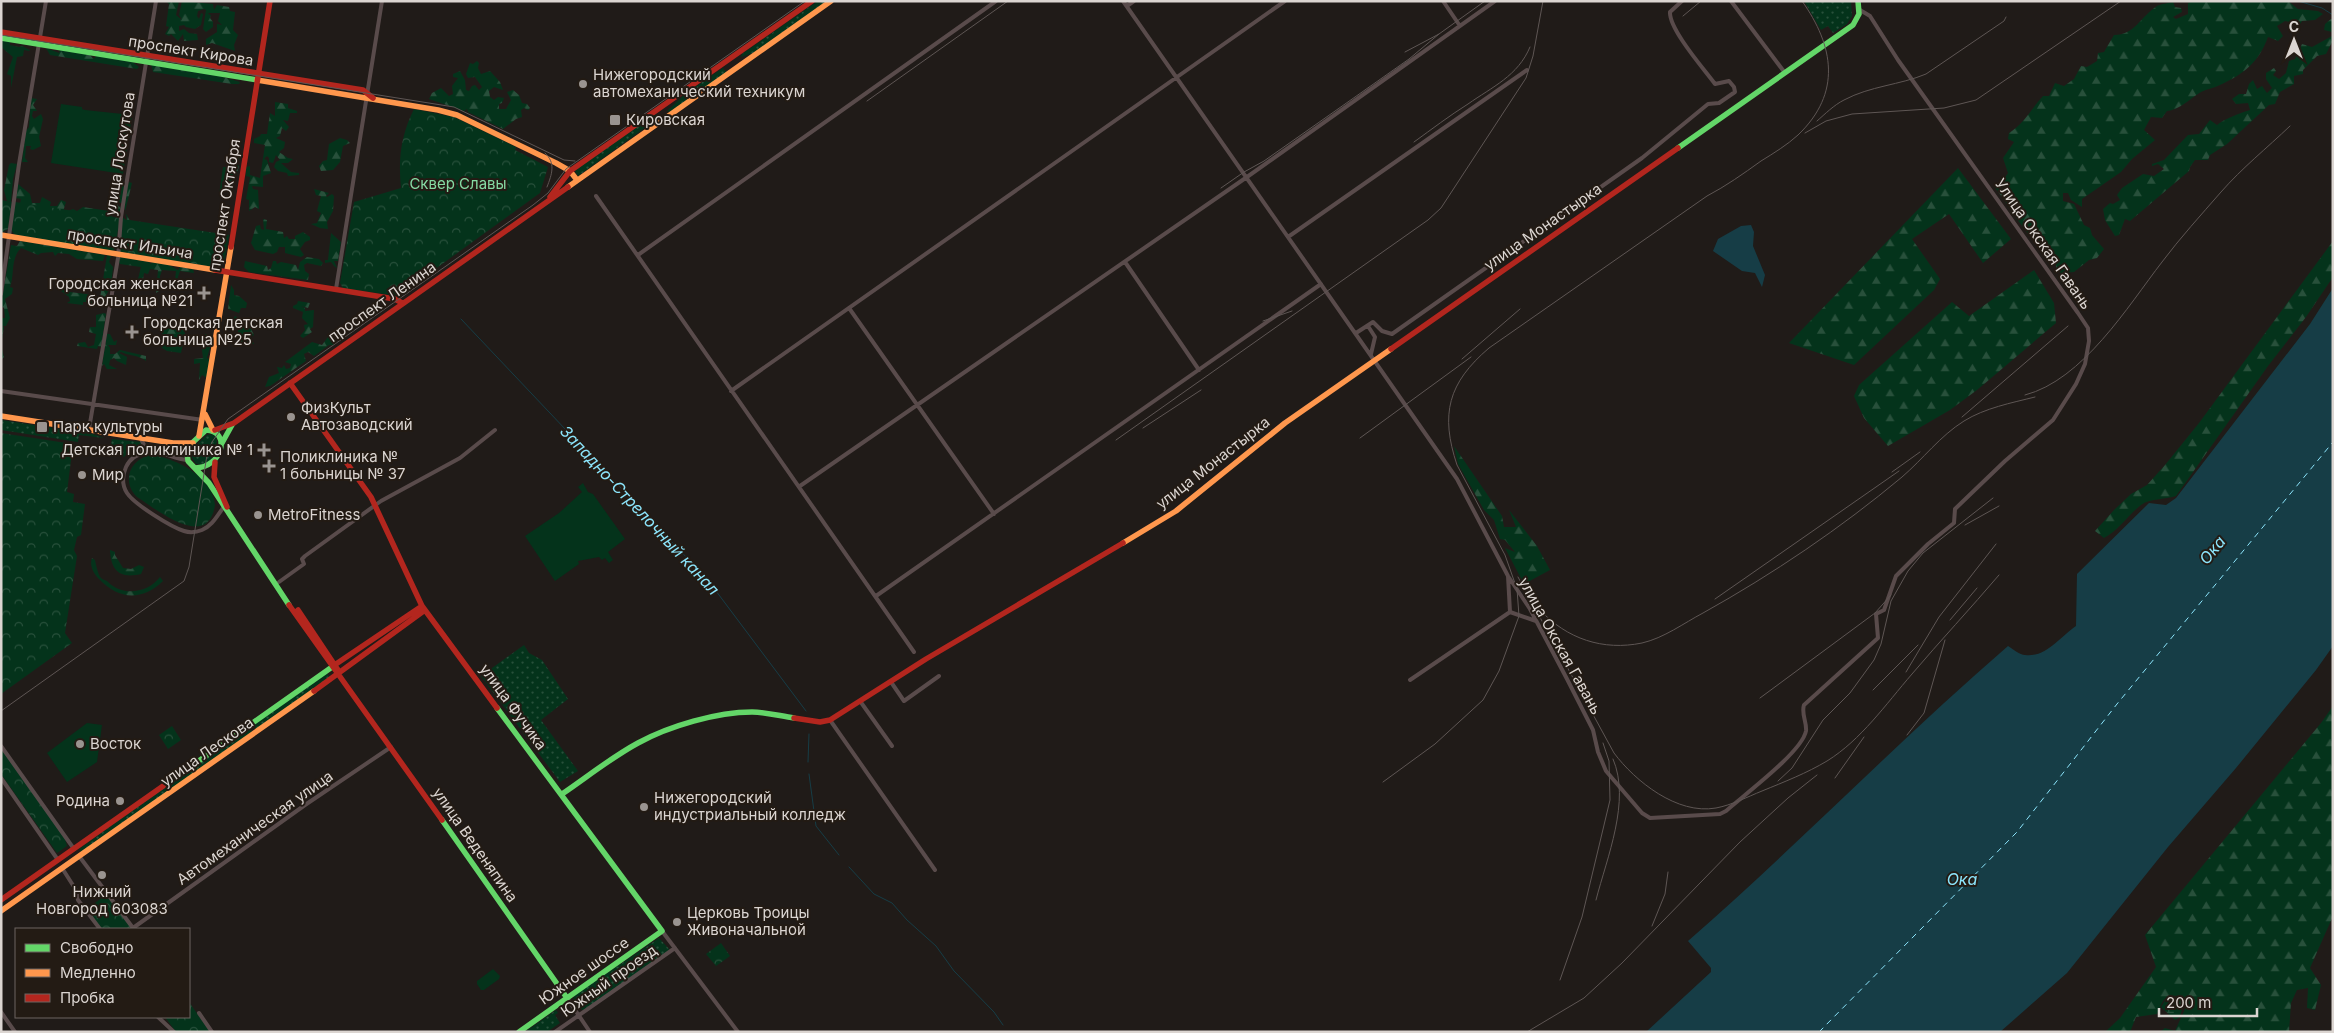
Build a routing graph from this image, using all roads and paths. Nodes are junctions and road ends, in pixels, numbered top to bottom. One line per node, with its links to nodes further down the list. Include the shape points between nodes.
1 (46, 1): 21 (street)
2 (156, 1): 23 (street, улица Лоскутова)
3 (270, 1): 27 (main road, проспект Октября)
4 (382, 1): 29 (street)
5 (812, 1): 22 (main road, проспект Ленина)
6 (831, 1): 24 (main road, проспект Ленина)
7 (996, 1): 41 (street)
8 (1123, 1): 16 (street, улица Окская Гавань)
9 (1134, 1): 16 (street)
10 (1285, 1): 28 (street)
11 (1443, 1): 18 (street)
12 (1495, 1): 18 (street)
13 (1682, 1): 49 (street, via 1670,12 1676,30 1715,84 1729,81 1735,92 1719,103 1708,104 1642,158 1392,334 1382,331 1376,322)
14 (1731, 1): 26 (street)
15 (1858, 1): 17 (main road)
16 (1127, 6): 28 (street, улица Окская Гавань)
17 (1860, 10): 26 (main road, улица Монастырка, via 1853,25); 79 (street, Улица Окская Гавань, via 1870,16 2088,328 2081,375 2053,420 1955,509)
18 (1460, 26): 33 (street)
19 (1, 32): 21 (main road, проспект Кирова)
20 (1, 38): 21 (main road, проспект Кирова)
21 (39, 42): 23 (main road, проспект Кирова); 38 (street)
22 (732, 58): 24 (main road); 30 (main road, проспект Ленина)
23 (147, 59): 27 (main road, проспект Кирова); 40 (street, улица Лоскутова, via 121,216)
24 (737, 67): 31 (main road, проспект Ленина)
25 (1527, 70): 39 (street)
26 (1785, 73): 52 (main road, улица Монастырка)
27 (258, 77): 29 (main road, проспект Кирова); 43 (main road, проспект Октября)
28 (1176, 78): 33 (street, улица Окская Гавань); 48 (street)
29 (367, 95): 32 (main road, проспект Кирова, via 457,116); 45 (street)
30 (660, 108): 31 (main road); 32 (main road, проспект Ленина)
31 (667, 118): 34 (main road, проспект Ленина)
32 (570, 171): 34 (main road, проспект Кирова); 36 (main road, проспект Ленина)
33 (1247, 177): 39 (street, улица Окская Гавань); 42 (street)
34 (577, 180): 36 (main road, проспект Ленина)
35 (596, 196): 41 (street)
36 (548, 201): 47 (main road, проспект Ленина)
37 (1, 235): 38 (main road, проспект Ильича)
38 (10, 237): 40 (main road, проспект Ильича); 46 (street)
39 (1288, 237): 44 (street, улица Окская Гавань)
40 (118, 254): 43 (main road, проспект Ильича); 57 (street, улица Лоскутова)
41 (638, 255): 56 (street)
42 (1125, 262): 53 (street); 58 (street)
43 (227, 272): 45 (main road, проспект Ильича); 59 (main road, проспект Октября)
44 (1322, 284): 50 (street, улица Окская Гавань); 53 (street)
45 (336, 289): 47 (main road, проспект Ильича)
46 (1, 294)
47 (402, 303): 54 (main road, проспект Ленина)
48 (849, 308): 56 (street); 58 (street)
49 (1368, 326): 50 (street); 51 (street, via 1375,337)
50 (1356, 333): 51 (street, улица Окская Гавань)
51 (1371, 354): 52 (street, улица Окская Гавань)
52 (1376, 360): 80 (street, улица Окская Гавань, via 1458,480); 91 (main road, улица Монастырка, via 1269,435 1176,511)
53 (1199, 370): 78 (street)
54 (290, 384): 62 (main road, проспект Ленина); 76 (main road, улица Фучика)
55 (1, 391): 57 (street)
56 (731, 391): 75 (street)
57 (93, 404): 61 (street); 63 (street, улица Лоскутова)
58 (918, 404): 75 (street); 78 (street)
59 (204, 412): 61 (main road, проспект Октября); 64 (main road)
60 (1, 416): 63 (main road)
61 (203, 420): 66 (main road, проспект Октября)
62 (232, 425): 64 (main road, проспект Ленина); 70 (main road, проспект Ленина)
63 (89, 429): 67 (main road)
64 (214, 430): 66 (main road, via 206,430); 70 (main road, via 220,434)
65 (495, 430): 76 (street, via 460,458)
66 (199, 436): 69 (main road)
67 (139, 438): 68 (main road); 71 (street, via 144,445)
68 (173, 443): 69 (main road); 72 (main road)
69 (193, 443): 72 (main road)
70 (222, 443): 73 (main road)
71 (140, 454): 72 (street, via 159,452); 77 (street, via 129,462 123,479 127,492 136,502 188,532 207,528)
72 (187, 458): 74 (main road)
73 (215, 462): 74 (main road, via 206,469); 81 (main road, улица Веденяпина, via 214,477 224,500)
74 (195, 468): 77 (main road, улица Веденяпина, via 208,482)
75 (800, 486): 82 (street)
76 (375, 505): 81 (street, via 309,553 302,559 304,564); 83 (main road, улица Фучика)
77 (223, 508): 87 (main road, улица Веденяпина)
78 (994, 514): 82 (street)
79 (1954, 523): 85 (street, улица Окская Гавань, via 1896,576 1884,610 1876,614 1878,638 1804,705 1802,712 1806,731 1795,751 1720,814 1654,818 1642,813 1606,770 1593,730)
80 (1508, 576): 84 (street); 85 (street, улица Окская Гавань)
81 (279, 582): 87 (main road, улица Веденяпина)
82 (876, 596): 86 (street)
83 (423, 608): 87 (main road, улица Лескова); 88 (main road, улица Лескова); 100 (main road, улица Фучика)
84 (1510, 612): 85 (street); 90 (street)
85 (1536, 622)
86 (914, 652)
87 (334, 665): 88 (main road, улица Веденяпина); 94 (main road, улица Лескова)
88 (339, 674): 95 (main road, улица Лескова); 98 (main road, улица Веденяпина)
89 (940, 676): 91 (street, via 904,701)
90 (1410, 680)
91 (891, 682): 92 (main road, улица Монастырка)
92 (860, 701): 93 (main road, улица Монастырка); 97 (street)
93 (830, 720): 100 (main road, via 820,722 754,712 711,717 638,743); 105 (street)
94 (250, 726): 95 (main road); 101 (main road, улица Лескова)
95 (256, 733): 102 (main road, улица Лескова)
96 (1, 746): 101 (street)
97 (892, 746)
98 (391, 747): 102 (street, Автомеханическая улица, via 133,928); 111 (main road, улица Веденяпина)
99 (1, 778): 103 (street)
100 (562, 794): 109 (main road, улица Фучика)
101 (74, 849): 102 (main road); 103 (main road, улица Лескова)
102 (79, 856): 104 (main road, улица Лескова)
103 (58, 860): 104 (main road); 106 (main road, улица Лескова)
104 (62, 868): 107 (main road, улица Лескова); 108 (street, via 76,890 78,900)
105 (935, 870)
106 (1, 900)
107 (1, 911)
108 (99, 928)
109 (662, 931): 110 (street, улица Фучика); 111 (main road, Южное шоссе)
110 (675, 948): 114 (street, Южный проезд); 122 (street, улица Фучика)
111 (567, 998): 114 (street, улица Веденяпина); 119 (main road, Южное шоссе)
112 (1, 1012): 116 (street)
113 (199, 1013): 118 (street)
114 (579, 1016): 120 (street, Южный проезд); 121 (street, улица Веденяпина)
115 (159, 1018): 117 (street)
116 (16, 1032)
117 (174, 1032)
118 (212, 1032)
119 (520, 1032)
120 (555, 1032)
121 (590, 1032)
122 (738, 1032)

